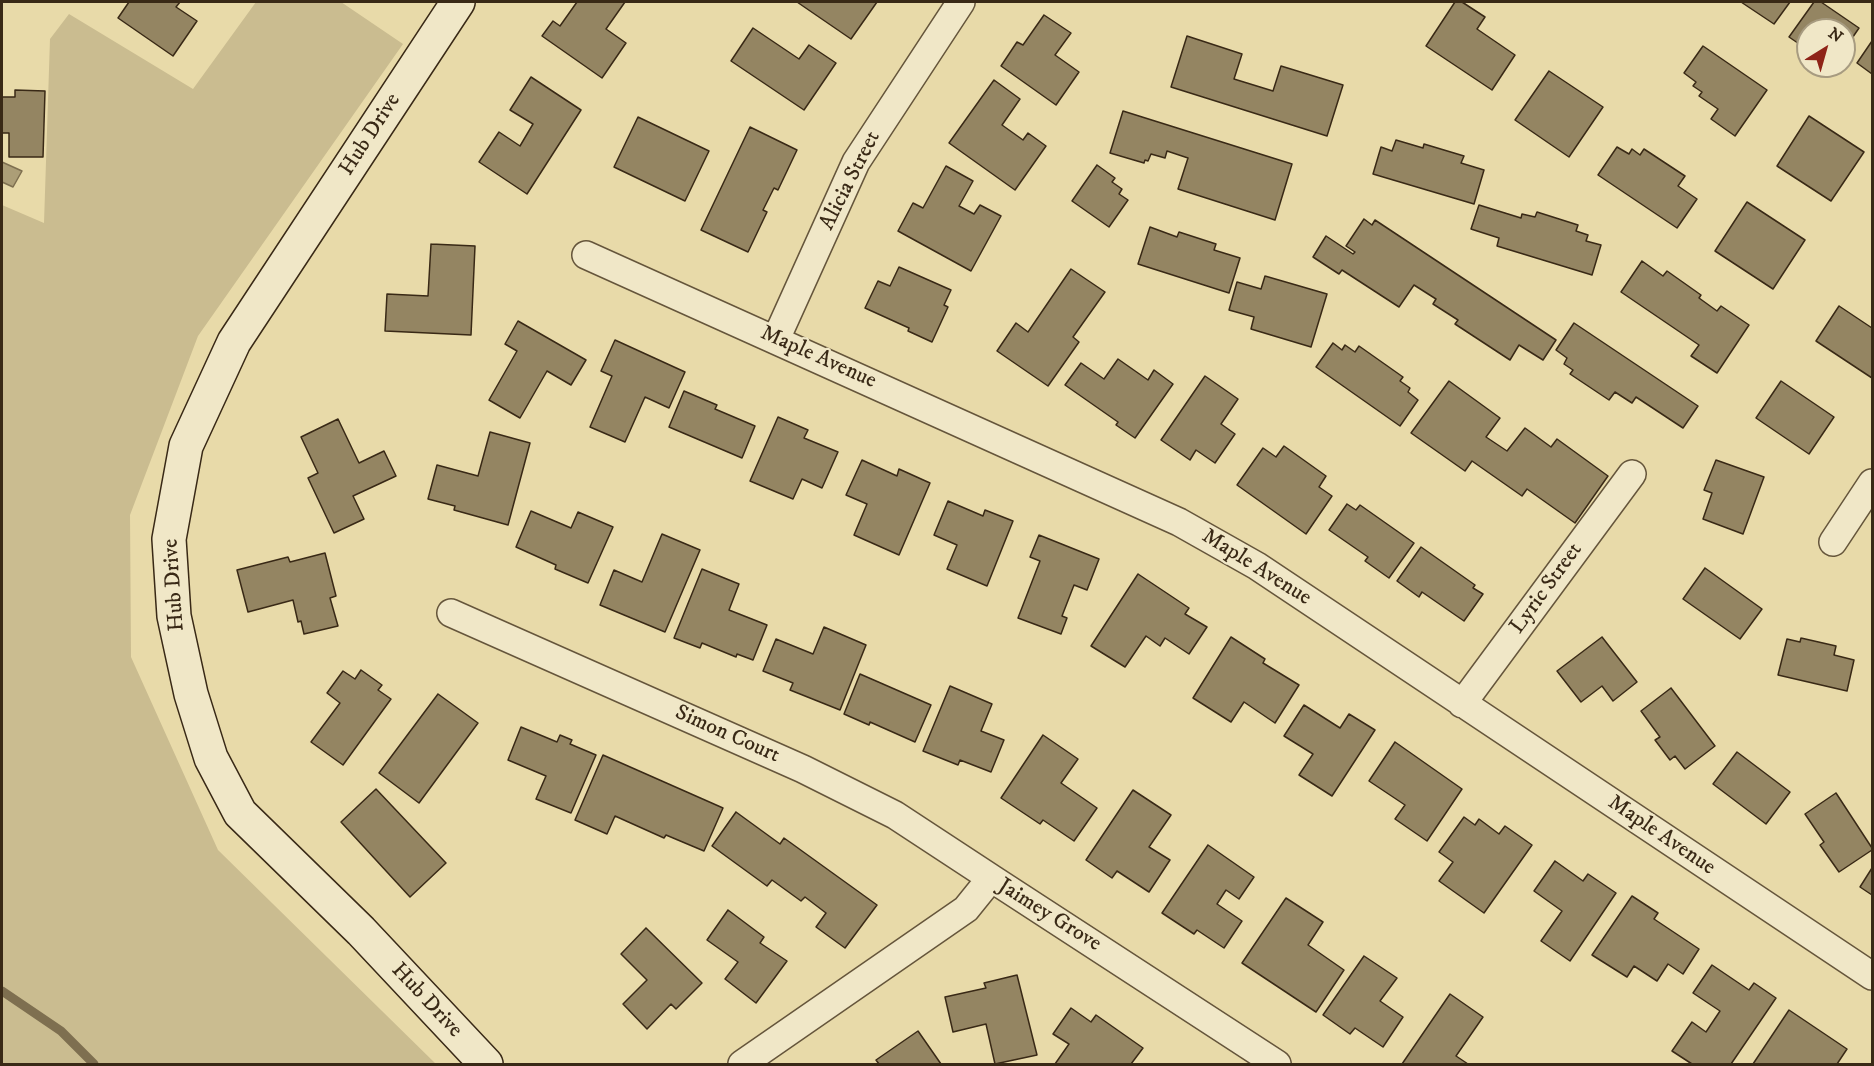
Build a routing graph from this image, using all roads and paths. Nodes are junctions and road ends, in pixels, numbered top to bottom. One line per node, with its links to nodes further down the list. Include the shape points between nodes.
1 (458, 2): 12 (street, Hub Drive, via 234,342 186,446 169,539 174,616 191,694 211,758 240,813 361,931)
2 (961, 2): 4 (street, Alicia Street, via 856,162)
3 (586, 255): 4 (street, Maple Avenue)
4 (776, 339): 9 (street, Maple Avenue, via 1179,522 1257,566)
5 (1632, 474): 9 (street, Lyric Street)
6 (1872, 483): 7 (street)
7 (1833, 542)
8 (451, 613): 10 (street, Simon Court, via 803,769 895,815)
9 (1462, 704): 11 (street, Maple Avenue)
10 (992, 878): 13 (street, Jaimey Grove, via 966,909); 14 (street, Jaimey Grove)
11 (1872, 976)
12 (486, 1065)
13 (742, 1065)
14 (1277, 1065)

